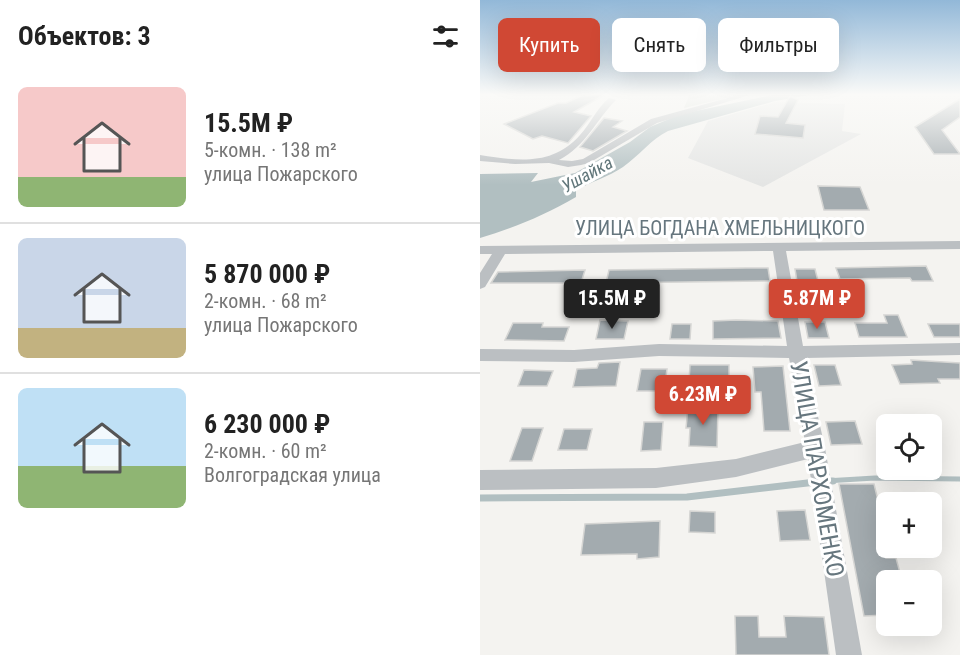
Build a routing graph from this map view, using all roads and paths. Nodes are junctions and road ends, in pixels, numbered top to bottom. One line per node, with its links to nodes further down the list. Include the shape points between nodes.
1 (591, 125): 4 (street, via 584,136)
2 (648, 125): 4 (street, via 577,165)
3 (480, 158): 4 (street)
4 (550, 160)
5 (960, 245): 6 (street, УЛИЦА БОГДАНА ХМЕЛЬНИЦКОГО)
6 (779, 247): 8 (street, УЛИЦА БОГДАНА ХМЕЛЬНИЦКОГО); 11 (street, УЛИЦА ПАРХОМЕНКО)
7 (480, 250): 8 (street, УЛИЦА БОГДАНА ХМЕЛЬНИЦКОГО)
8 (501, 250): 9 (street)
9 (480, 284)
10 (960, 349): 11 (street)
11 (796, 352): 12 (street, via 659,350 574,356); 13 (street, УЛИЦА ПАРХОМЕНКО)
12 (480, 355)
13 (816, 448): 14 (street, via 736,468 656,478); 15 (street, УЛИЦА ПАРХОМЕНКО)
14 (480, 480)
15 (849, 655)

